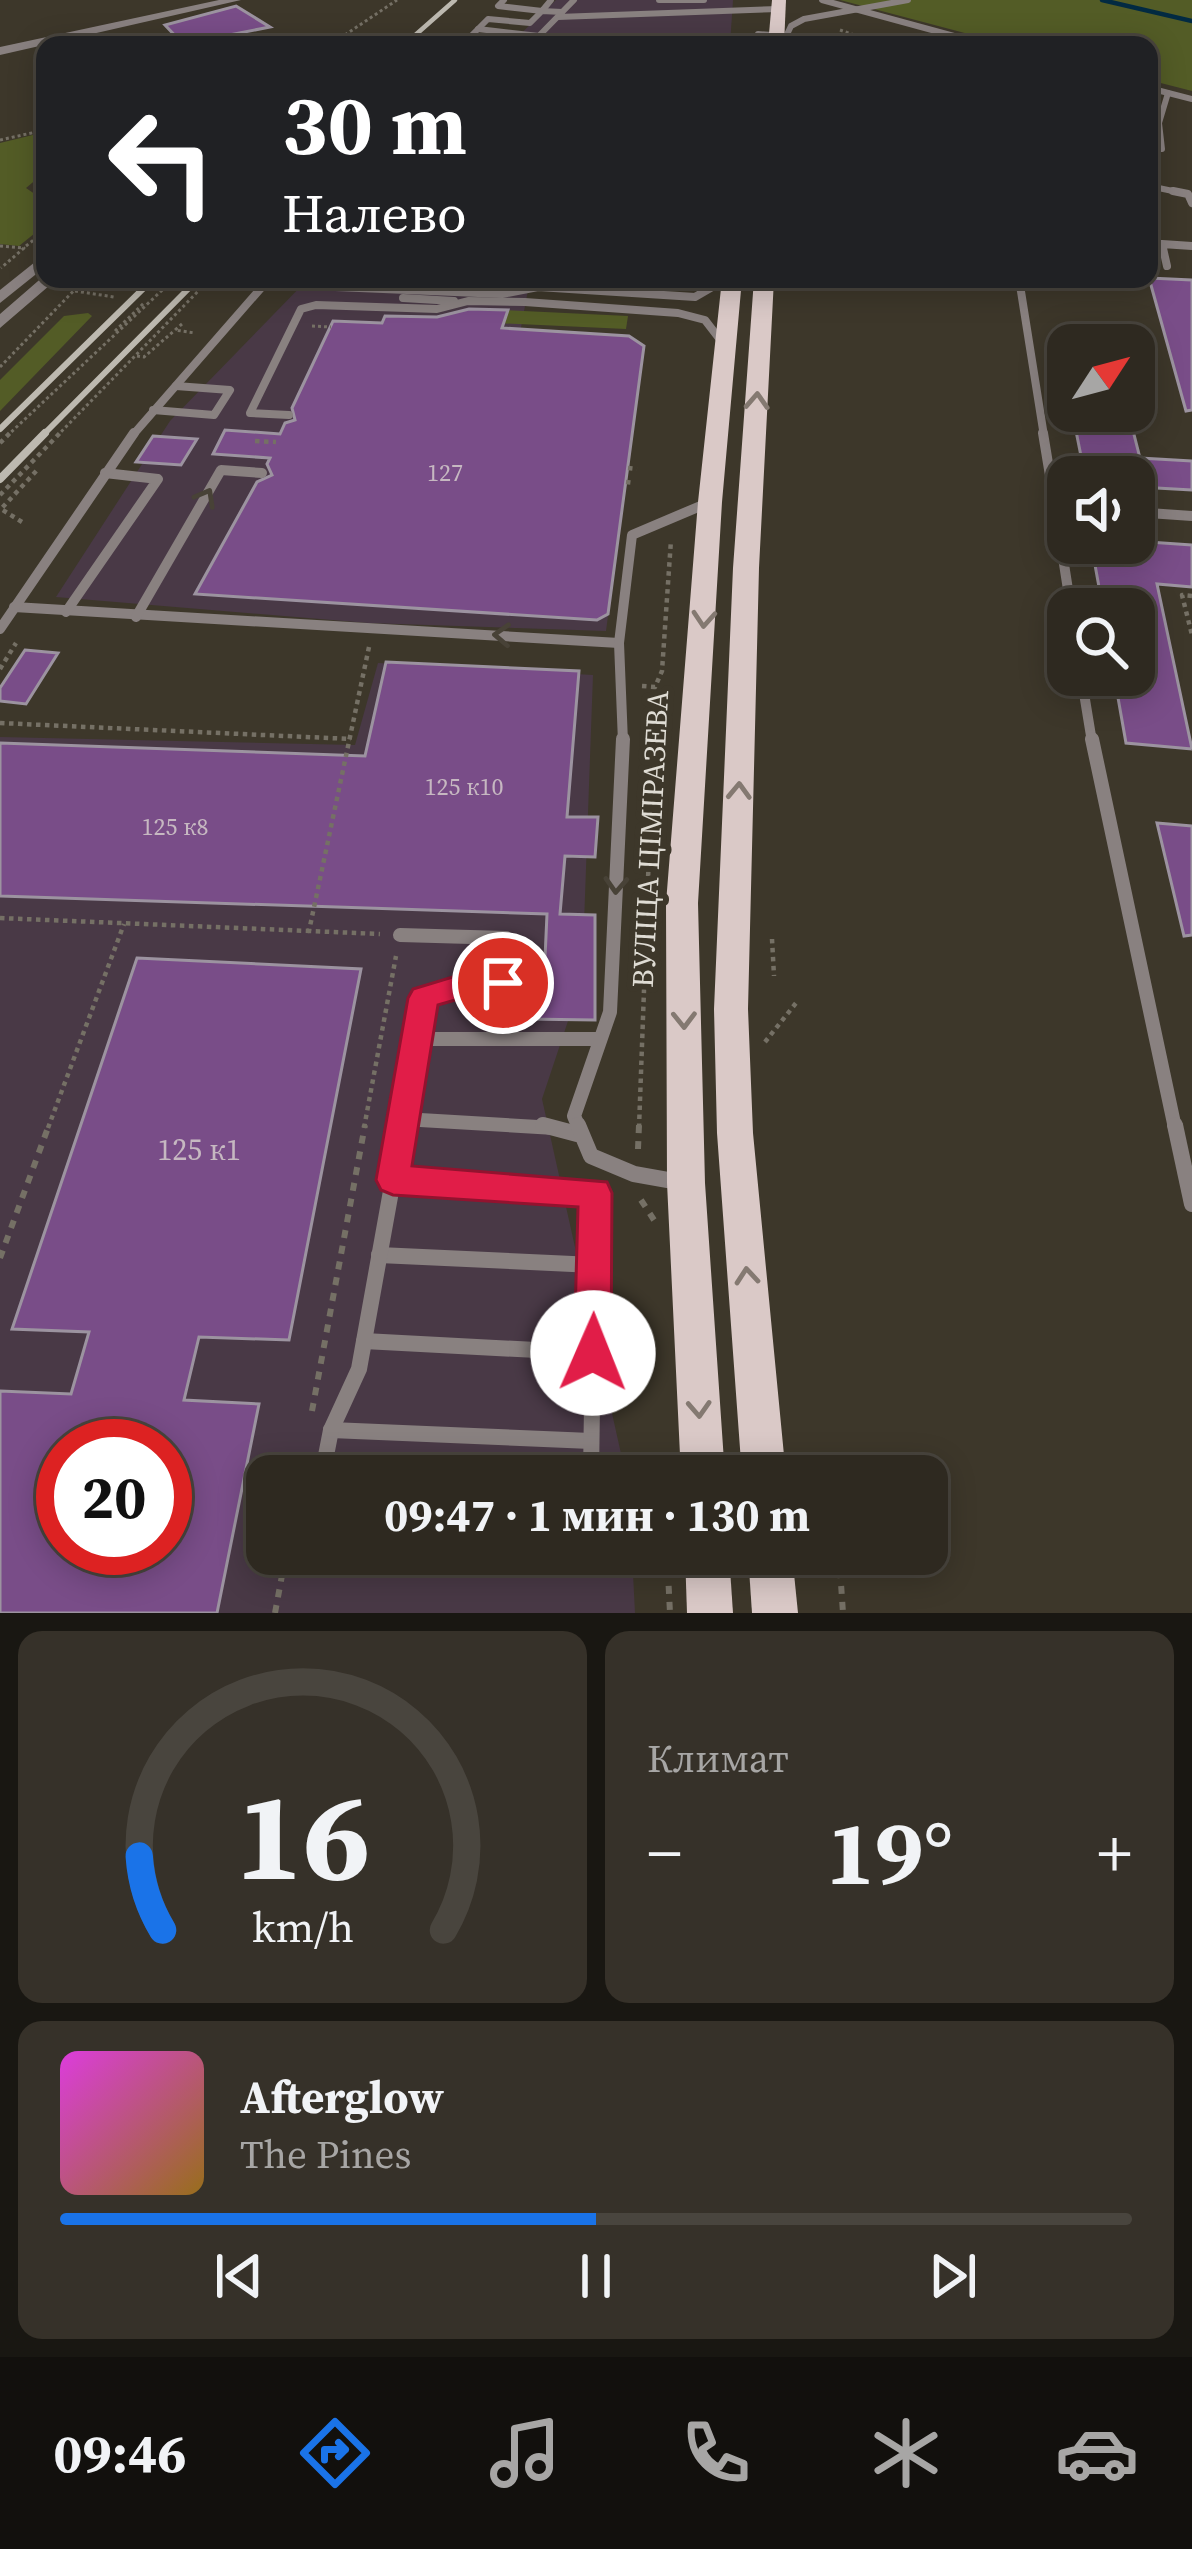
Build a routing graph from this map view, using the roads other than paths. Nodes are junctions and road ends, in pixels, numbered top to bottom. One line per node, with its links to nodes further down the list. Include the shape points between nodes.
1 (235, 0): 16 (street)
2 (504, 0): 11 (lane, via 498,6)
3 (551, 0): 11 (lane)
4 (574, 0): 13 (lane)
5 (659, 0): 6 (lane)
6 (704, 0)
7 (823, 0): 12 (lane)
8 (908, 0): 12 (lane)
9 (632, 2): 13 (lane)
10 (760, 6): 13 (lane); 15 (lane); 19 (main road)
11 (542, 10): 13 (lane); 14 (lane, via 530,23 488,19)
12 (854, 11): 15 (lane); 21 (lane)
13 (562, 12): 18 (lane)
14 (478, 28): 17 (lane); 18 (lane)
15 (780, 28): 20 (lane)
16 (69, 36)
17 (470, 36)
18 (539, 36)
19 (757, 36)
20 (812, 36)
21 (947, 36)
22 (36, 43): 23 (street)
23 (0, 51)
24 (1158, 90): 25 (lane)
25 (1168, 93): 26 (lane); 28 (lane)
26 (1192, 98)
27 (1158, 103): 28 (lane)
28 (1164, 103): 29 (lane)
29 (1158, 115)
30 (1158, 187): 31 (lane, via 1188,194)
31 (1192, 203)
32 (1192, 246): 33 (lane, via 1162,244)
33 (1167, 266)
34 (36, 267): 46 (street)
35 (39, 288): 49 (street)
36 (261, 288): 51 (lane)
37 (300, 288): 47 (lane)
38 (343, 288): 39 (lane)
39 (529, 288)
40 (550, 288): 48 (lane)
41 (613, 288): 42 (lane, via 695,297)
42 (718, 288)
43 (729, 288): 50 (main road, ВУЛІЦА ЦІМІРАЗЕВА)
44 (763, 288): 83 (main road, one-way to 44, via 731,1009)
45 (1021, 288): 54 (lane)
46 (0, 298)
47 (468, 302): 48 (lane); 53 (lane, via 302,309 250,413)
48 (544, 304): 50 (lane, via 695,316)
49 (0, 323)
50 (726, 347): 57 (main road, ВУЛІЦА ЦІМІРАЗЕВА)
51 (176, 386): 52 (lane); 52 (lane, via 230,390 214,416)
52 (154, 410): 55 (lane)
53 (289, 415)
54 (1052, 456)
55 (105, 473): 60 (lane); 61 (lane, via 158,478)
56 (262, 473): 62 (lane, one-way to 56, via 221,470)
57 (710, 502): 64 (lane, via 632,535); 72 (main road, ВУЛІЦА ЦІМІРАЗЕВА, one-way to 72, via 682,903)
58 (1155, 513): 59 (lane)
59 (1192, 516)
60 (14, 607): 61 (lane); 63 (lane)
61 (66, 612): 62 (lane)
62 (136, 616): 64 (lane, one-way to 62)
63 (0, 628)
64 (619, 643): 67 (lane, one-way to 67, via 625,697 611,990)
65 (1084, 696): 73 (lane)
66 (400, 935): 68 (lane, via 506,938 503,983 479,981 424,998)
67 (599, 1039): 68 (lane); 70 (lane, via 578,1094)
68 (417, 1040): 69 (lane)
69 (403, 1119): 70 (lane, via 543,1124); 71 (lane)
70 (577, 1134): 72 (lane, via 591,1156)
71 (393, 1180): 74 (lane); 75 (lane, via 595,1193)
72 (686, 1183): 82 (main road, ВУЛІЦА ЦІМІРАЗЕВА, one-way to 82)
73 (1192, 1202)
74 (380, 1255): 75 (lane); 76 (lane)
75 (594, 1265): 77 (lane)
76 (364, 1341): 77 (lane); 78 (lane)
77 (593, 1353): 79 (lane)
78 (331, 1430): 79 (lane); 80 (lane)
79 (591, 1441): 81 (lane)
80 (326, 1455)
81 (591, 1455)
82 (702, 1455)
83 (762, 1455)
84 (708, 1575): 86 (main road)
85 (772, 1575): 87 (main road)
86 (710, 1613)
87 (775, 1613)

